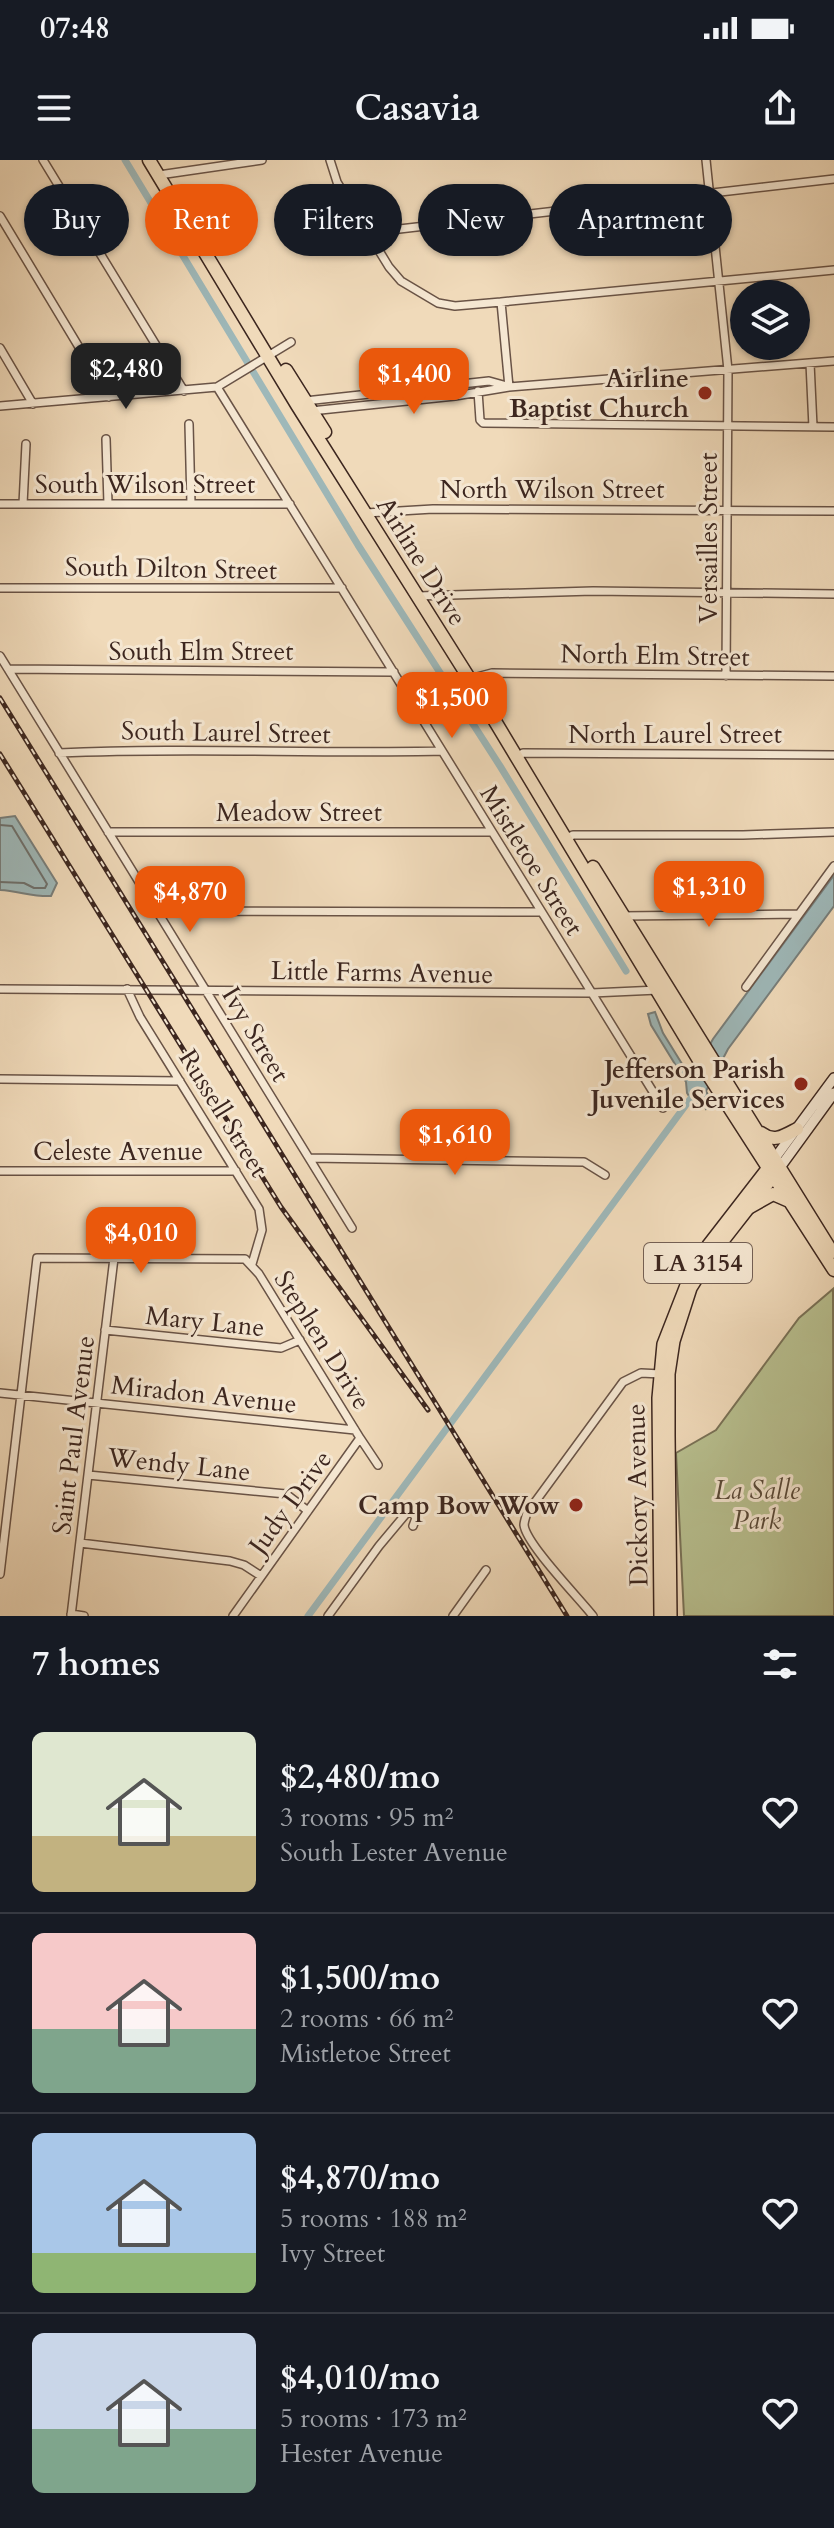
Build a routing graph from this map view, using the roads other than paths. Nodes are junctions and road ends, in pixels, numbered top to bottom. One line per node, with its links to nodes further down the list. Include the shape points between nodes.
1 (43, 160): 28 (street)
2 (149, 160): 7 (highway, Airline Drive)
3 (158, 160): 7 (highway, Airline Drive)
4 (262, 160): 7 (street)
5 (330, 160): 9 (street)
6 (706, 160): 10 (street, Versailles Street)
7 (163, 174): 22 (highway, Airline Drive)
8 (834, 179): 11 (street)
9 (338, 184)
10 (708, 184)
11 (732, 190)
12 (549, 212): 14 (street)
13 (0, 216): 32 (street)
14 (402, 229)
15 (383, 256): 19 (street, via 401,281 430,301 455,306)
16 (716, 256): 18 (street, Versailles Street)
17 (834, 270): 18 (street)
18 (719, 282): 19 (street); 25 (street, Versailles Street)
19 (501, 302): 27 (street)
20 (291, 342): 22 (street)
21 (0, 348): 34 (street)
22 (268, 356): 26 (street); 37 (highway, Airline Drive)
23 (834, 361): 24 (street)
24 (810, 363): 25 (street); 40 (street)
25 (728, 370): 27 (street); 39 (street, Versailles Street)
26 (217, 387): 28 (street); 48 (street, Mistletoe Street)
27 (509, 387): 29 (street, via 489,381); 30 (street)
28 (184, 391): 32 (street)
29 (395, 391): 31 (street); 33 (street)
30 (478, 391): 33 (street); 39 (street, via 482,422)
31 (365, 393): 36 (street); 37 (street)
32 (109, 397): 34 (street)
33 (396, 402): 36 (street)
34 (33, 404): 35 (street)
35 (0, 406)
36 (365, 406): 37 (street)
37 (304, 407): 51 (highway, Airline Drive)
38 (189, 424): 47 (street)
39 (728, 426): 40 (street); 49 (street, Versailles Street)
40 (813, 427): 41 (street)
41 (834, 427)
42 (106, 439): 46 (street)
43 (26, 444): 45 (street)
44 (0, 504): 45 (street, South Wilson Street)
45 (23, 504): 46 (street, South Wilson Street)
46 (108, 504): 47 (street, South Wilson Street)
47 (191, 504): 48 (street, South Wilson Street)
48 (290, 504): 53 (street, Mistletoe Street)
49 (728, 510): 50 (street, North Wilson Street); 51 (street, North Wilson Street); 54 (street, Versailles Street)
50 (834, 511)
51 (370, 512): 56 (highway, Airline Drive)
52 (0, 588): 53 (street, South Dilton Street)
53 (342, 588): 59 (street, Mistletoe Street)
54 (728, 594): 55 (street); 56 (street); 60 (street, Versailles Street)
55 (834, 594)
56 (422, 595): 62 (highway, Airline Drive); 65 (highway, Airline Drive)
57 (0, 656): 58 (street, Ivy Street)
58 (8, 669): 59 (street, South Elm Street); 64 (street, Ivy Street)
59 (394, 672): 63 (street, Mistletoe Street)
60 (726, 676): 61 (street, North Elm Street); 62 (street, North Elm Street)
61 (834, 676)
62 (477, 677): 65 (highway, Airline Drive)
63 (441, 751): 64 (street, South Laurel Street); 68 (street, Mistletoe Street)
64 (59, 753): 67 (street, Ivy Street)
65 (520, 755): 66 (street, North Laurel Street); 70 (highway, Airline Drive)
66 (834, 755)
67 (108, 832): 68 (street, Meadow Street); 72 (street, Ivy Street)
68 (491, 832): 73 (street, Mistletoe Street)
69 (834, 832): 70 (street)
70 (570, 836): 75 (highway, Airline Drive)
71 (834, 866): 74 (street)
72 (157, 911): 73 (street); 80 (street, Ivy Street)
73 (541, 912): 81 (street, Mistletoe Street)
74 (799, 914): 75 (street); 76 (street)
75 (619, 917): 79 (highway, Airline Drive)
76 (746, 987)
77 (0, 989): 78 (street, Little Farms Avenue)
78 (127, 989): 80 (street, Little Farms Avenue); 85 (street, Russell Street)
79 (662, 989): 81 (street, Little Farms Avenue); 82 (highway, Airline Drive)
80 (207, 990): 81 (street, Little Farms Avenue); 90 (street, Ivy Street)
81 (592, 993): 87 (street, Mistletoe Street)
82 (713, 1071): 89 (highway, Airline Drive); 91 (highway, Airline Drive)
83 (834, 1078): 88 (main road)
84 (0, 1079): 85 (street)
85 (180, 1081): 93 (street, Russell Street)
86 (834, 1093): 91 (main road)
87 (663, 1108)
88 (797, 1129): 89 (highway, via 774,1139); 91 (main road)
89 (758, 1131): 91 (highway, Airline Drive)
90 (310, 1158): 94 (street, via 584,1162); 97 (street, Ivy Street)
91 (774, 1167): 95 (highway, Airline Drive); 96 (main road, LA 3154); 98 (highway, Airline Drive); 104 (main road, LA 3154, via 708,1245 690,1275 663,1344)
92 (0, 1171): 93 (street, Celeste Avenue)
93 (236, 1171): 100 (street, Russell Street, via 262,1216)
94 (605, 1175)
95 (790, 1202): 96 (highway, via 773,1194); 101 (highway, Airline Drive)
96 (750, 1207): 104 (main road, LA 3154, via 691,1288)
97 (352, 1228)
98 (834, 1255)
99 (114, 1258): 100 (street, via 232,1258); 102 (street, Saint Paul Avenue); 106 (street, via 37,1258)
100 (252, 1264): 103 (street, Stephen Drive)
101 (834, 1270)
102 (105, 1330): 103 (street, Mary Lane, via 281,1348); 107 (street, Saint Paul Avenue)
103 (300, 1340): 108 (street, Stephen Drive)
104 (664, 1374): 122 (street, via 641,1373 623,1382 527,1513 529,1536); 123 (main road, Dickory Avenue / LA 3154); 124 (main road, Dickory Avenue / LA 3154)
105 (0, 1393): 106 (street, Miradon Avenue)
106 (21, 1395): 107 (street, Miradon Avenue); 115 (street)
107 (96, 1403): 108 (street, Miradon Avenue); 110 (street, Saint Paul Avenue)
108 (358, 1434): 109 (street, Judy Drive); 111 (street, Judy Drive)
109 (378, 1465)
110 (88, 1475): 111 (street, Wendy Lane, via 286,1494); 113 (street, Saint Paul Avenue)
111 (308, 1511): 116 (street, Judy Drive)
112 (413, 1526): 120 (street, via 416,1518 410,1509)
113 (80, 1543): 116 (street, via 230,1561); 117 (street, Saint Paul Avenue)
114 (486, 1570): 121 (street)
115 (0, 1574)
116 (261, 1576): 119 (street, Judy Drive)
117 (71, 1615): 118 (street)
118 (84, 1616)
119 (233, 1616)
120 (328, 1616)
121 (453, 1616)
122 (593, 1616)
123 (660, 1616)
124 (671, 1616)

